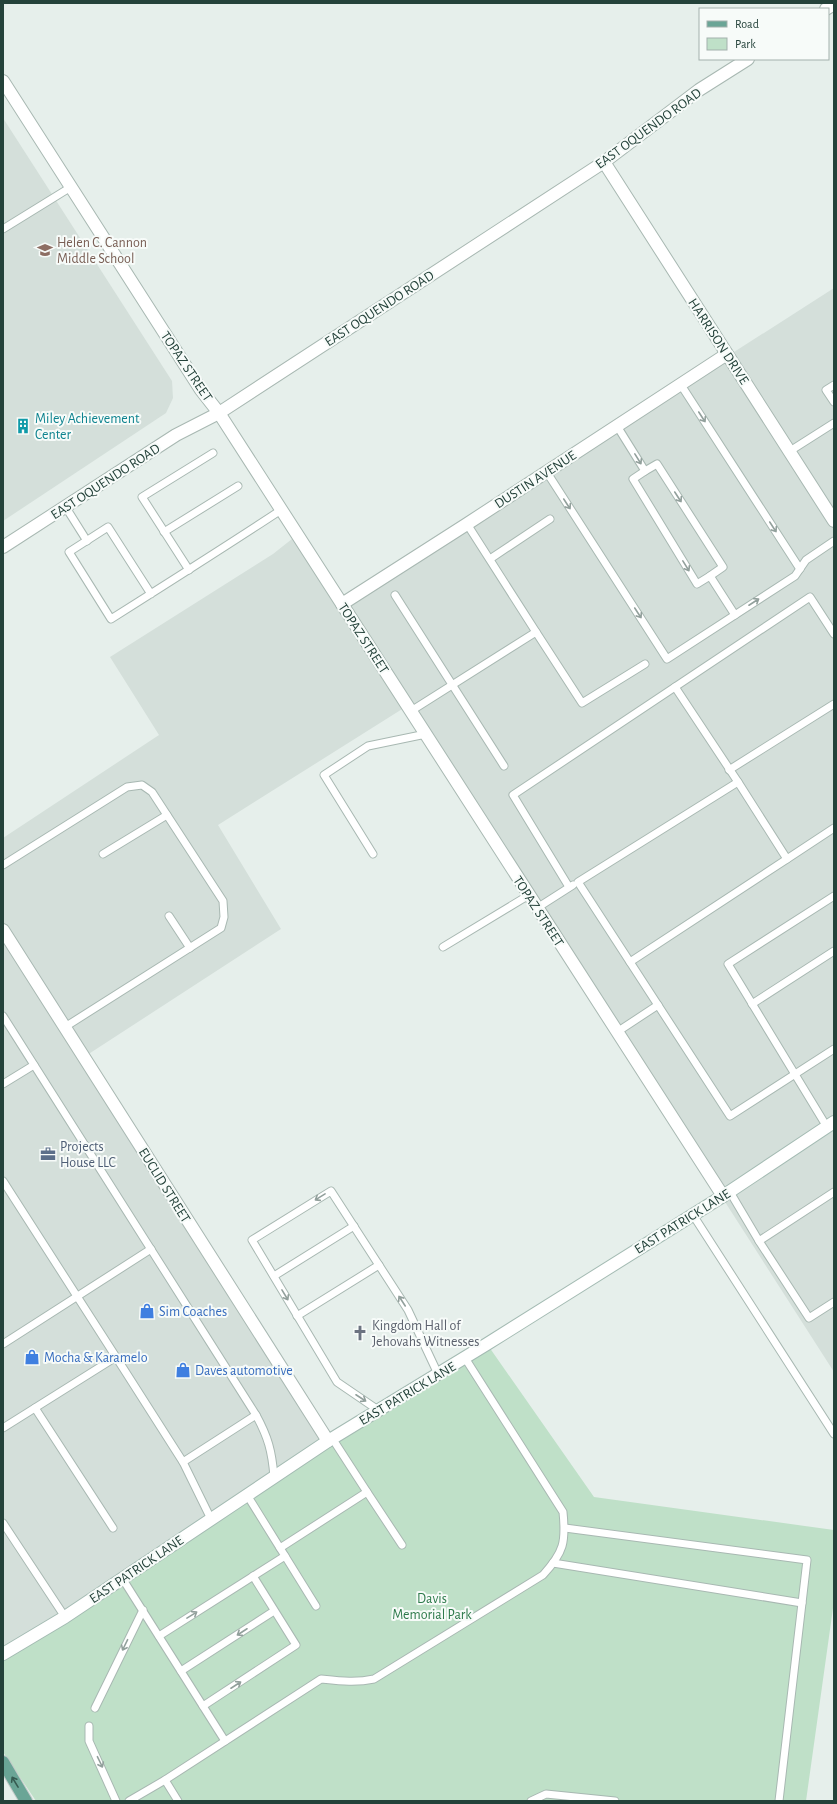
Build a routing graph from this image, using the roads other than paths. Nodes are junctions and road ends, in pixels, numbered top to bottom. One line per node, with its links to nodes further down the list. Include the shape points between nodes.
1 (746, 60): 3 (street, EAST OQUENDO ROAD, via 699,90)
2 (3, 81): 4 (street, TOPAZ STREET)
3 (604, 162): 6 (street, HARRISON DRIVE); 10 (street, EAST OQUENDO ROAD)
4 (71, 187): 5 (lane); 10 (street, TOPAZ STREET, via 201,390)
5 (3, 229)
6 (727, 354): 7 (street, DUSTIN AVENUE); 13 (street, HARRISON DRIVE)
7 (682, 385): 12 (street, DUSTIN AVENUE); 28 (lane, one-way to 28)
8 (834, 385): 9 (lane, via 826,390)
9 (834, 402)
10 (219, 413): 18 (street, EAST OQUENDO ROAD, via 176,435); 19 (street, TOPAZ STREET)
11 (834, 423): 13 (lane)
12 (617, 426): 15 (street, DUSTIN AVENUE); 16 (lane, one-way to 16)
13 (790, 451): 21 (street, HARRISON DRIVE)
14 (213, 453): 23 (lane, via 142,497)
15 (546, 471): 22 (street, DUSTIN AVENUE); 34 (lane, one-way to 34, via 667,659)
16 (645, 471): 30 (lane, one-way to 30, via 657,464 723,567); 30 (lane, one-way to 30, via 633,479 697,584)
17 (238, 486): 23 (lane)
18 (65, 506): 24 (lane); 26 (street, EAST OQUENDO ROAD)
19 (281, 510): 29 (lane); 33 (street, TOPAZ STREET)
20 (550, 519): 27 (lane)
21 (834, 521)
22 (467, 524): 27 (lane); 33 (street, DUSTIN AVENUE)
23 (164, 532): 29 (lane)
24 (87, 541): 31 (lane, via 108,527); 31 (lane, via 69,552 111,619)
25 (834, 541): 28 (lane, via 806,560)
26 (3, 547)
27 (490, 559): 35 (lane)
28 (800, 569): 34 (lane, one-way to 28, via 794,576)
29 (189, 570): 31 (lane)
30 (710, 576): 34 (lane)
31 (151, 594)
32 (395, 595): 38 (lane)
33 (342, 604): 41 (street, TOPAZ STREET)
34 (735, 615)
35 (536, 632): 37 (lane, via 582,703); 38 (lane)
36 (834, 634): 39 (lane, via 810,596)
37 (645, 664)
38 (452, 685): 41 (lane); 43 (lane)
39 (675, 687): 44 (lane); 53 (lane, via 512,795)
40 (834, 704): 44 (lane)
41 (411, 712): 42 (street, TOPAZ STREET)
42 (426, 734): 49 (lane, via 368,746 324,775); 54 (street, TOPAZ STREET)
43 (504, 766)
44 (729, 770): 45 (lane)
45 (738, 782): 50 (lane); 52 (lane)
46 (167, 815): 48 (lane); 51 (lane, via 152,792 142,785 127,787); 60 (lane, via 223,901 224,917 221,928)
47 (834, 828): 50 (lane)
48 (103, 854)
49 (373, 854)
50 (787, 859): 62 (lane)
51 (3, 865)
52 (578, 882): 53 (lane); 62 (lane)
53 (569, 887): 56 (lane)
54 (529, 895): 56 (street, TOPAZ STREET); 59 (lane)
55 (834, 896): 63 (lane, via 728,964)
56 (537, 908): 67 (street, TOPAZ STREET)
57 (169, 916): 60 (lane)
58 (3, 930): 66 (street, EUCLID STREET)
59 (443, 947)
60 (190, 948): 66 (lane)
61 (834, 951): 63 (lane)
62 (630, 962): 64 (lane)
63 (752, 1004): 70 (lane)
64 (658, 1005): 67 (lane); 70 (lane, via 730,1116)
65 (3, 1016): 69 (lane)
66 (65, 1027): 94 (street, EUCLID STREET)
67 (617, 1032): 75 (street, TOPAZ STREET)
68 (834, 1049): 70 (lane)
69 (34, 1065): 71 (lane); 79 (lane)
70 (795, 1074): 72 (lane)
71 (3, 1084)
72 (831, 1125): 75 (street, EAST PATRICK LANE)
73 (3, 1181): 82 (lane)
74 (834, 1192): 78 (lane)
75 (726, 1194): 76 (street, EAST PATRICK LANE); 78 (lane)
76 (693, 1215): 87 (street, EAST PATRICK LANE); 93 (lane)
77 (354, 1226): 80 (lane); 81 (lane); 81 (lane, one-way to 81, via 331,1191 252,1240)
78 (759, 1241): 83 (lane, via 809,1318)
79 (151, 1249): 82 (lane); 91 (lane)
80 (379, 1265): 84 (lane); 88 (lane, one-way to 80, via 408,1310)
81 (274, 1276): 84 (lane, one-way to 84)
82 (77, 1297): 85 (lane); 86 (lane)
83 (834, 1302)
84 (297, 1316): 90 (lane, one-way to 90, via 337,1382)
85 (3, 1344)
86 (116, 1357): 89 (lane); 95 (lane)
87 (465, 1358): 88 (street, EAST PATRICK LANE); 102 (lane, via 563,1512)
88 (438, 1374): 90 (street, EAST PATRICK LANE)
89 (35, 1408): 92 (lane); 101 (lane)
90 (378, 1410): 94 (street, EAST PATRICK LANE)
91 (256, 1414): 95 (lane); 96 (lane, via 267,1436)
92 (3, 1428)
93 (834, 1434)
94 (330, 1440): 96 (street, EAST PATRICK LANE); 97 (lane)
95 (183, 1462): 99 (lane)
96 (274, 1477): 98 (street, EAST PATRICK LANE)
97 (367, 1492): 103 (lane); 104 (lane)
98 (246, 1495): 99 (street, EAST PATRICK LANE); 104 (lane)
99 (211, 1519): 108 (street, EAST PATRICK LANE)
100 (3, 1523): 113 (lane)
101 (113, 1528)
102 (565, 1528): 106 (lane, via 564,1545); 109 (lane, via 807,1560)
103 (402, 1545)
104 (280, 1548): 105 (lane)
105 (285, 1556): 107 (lane); 110 (lane)
106 (553, 1563): 109 (lane); 120 (lane, via 543,1574 374,1679 352,1682 321,1678)
107 (253, 1576): 112 (lane); 114 (lane, one-way to 107)
108 (122, 1578): 111 (lane); 113 (street, EAST PATRICK LANE)
109 (802, 1603): 129 (lane)
110 (316, 1606)
111 (142, 1610): 114 (lane); 118 (lane, one-way to 118)
112 (274, 1611): 116 (lane, one-way to 116); 117 (lane, one-way to 112, via 296,1646)
113 (65, 1616): 115 (street, EAST PATRICK LANE)
114 (159, 1636): 116 (lane)
115 (3, 1654)
116 (181, 1671): 117 (lane)
117 (203, 1706): 120 (lane)
118 (94, 1708)
119 (89, 1726): 124 (lane, one-way to 124, via 89,1741)
120 (225, 1741): 122 (lane)
121 (3, 1762): 123 (main road, one-way to 121)
122 (165, 1780): 125 (lane); 126 (lane)
123 (26, 1801)
124 (116, 1801)
125 (129, 1801)
126 (178, 1801)
127 (531, 1801): 128 (lane, via 546,1794)
128 (615, 1801)
129 (779, 1801)

